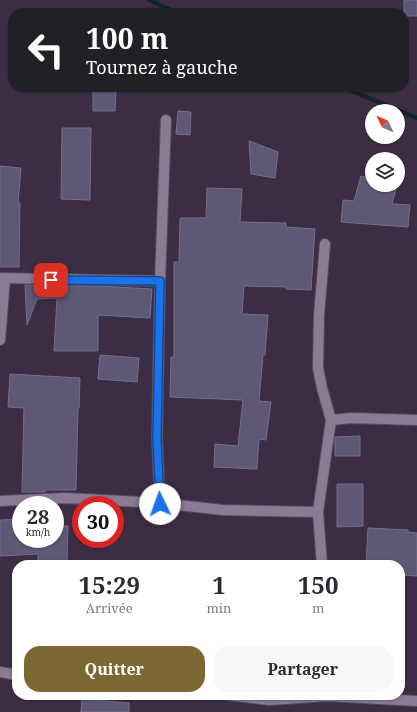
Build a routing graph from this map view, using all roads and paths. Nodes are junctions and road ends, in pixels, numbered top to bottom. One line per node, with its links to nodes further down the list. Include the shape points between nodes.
1 (166, 120): 4 (street)
2 (325, 244): 6 (street, via 318,368)
3 (2, 278): 4 (street); 5 (street)
4 (160, 281): 9 (street, via 157,439)
5 (0, 340)
6 (331, 420): 7 (street); 10 (street)
7 (417, 420)
8 (0, 501): 9 (street, via 66,498)
9 (160, 504): 10 (street, via 224,510)
10 (318, 512): 11 (street)
11 (322, 560)
12 (0, 672): 13 (street)
13 (12, 674)
14 (387, 700): 15 (street)
15 (417, 702)

